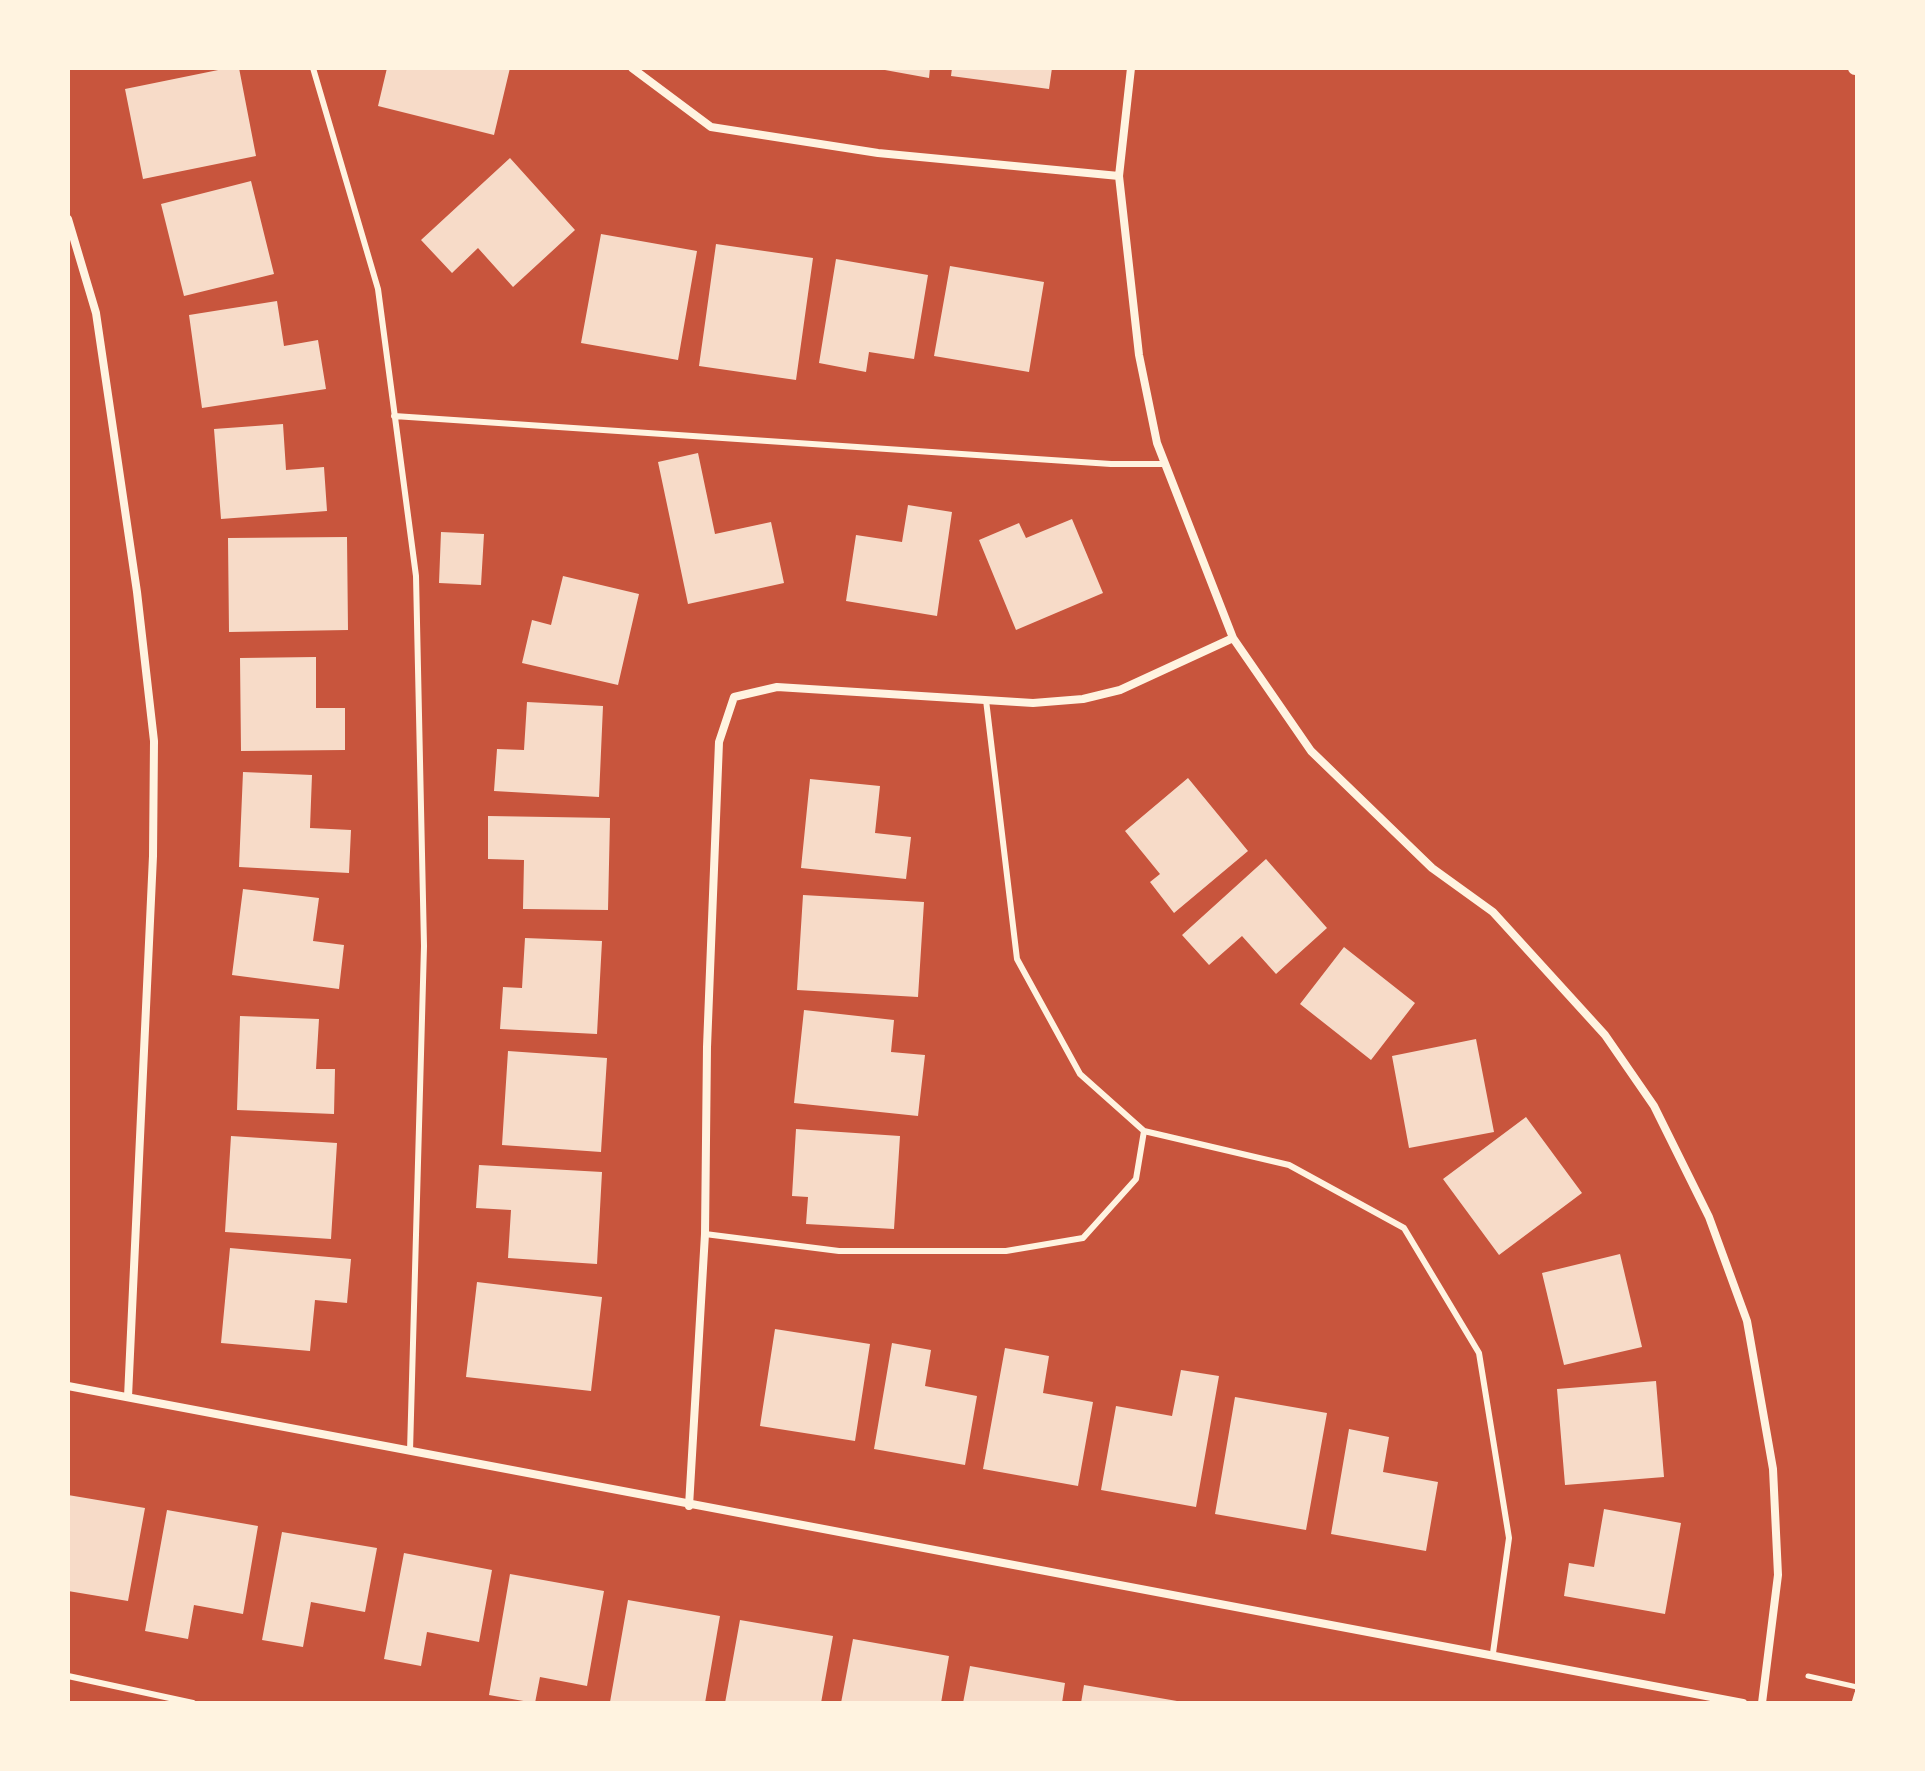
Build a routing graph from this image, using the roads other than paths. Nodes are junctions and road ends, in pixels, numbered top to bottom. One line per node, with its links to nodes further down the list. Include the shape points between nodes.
1 (313, 68): 6 (lane, via 378,289)
2 (632, 68): 4 (street, via 711,127 878,153)
3 (1131, 68): 4 (street)
4 (1119, 176): 7 (street, via 1139,355)
5 (68, 219): 13 (street, via 96,313 154,741 153,872)
6 (394, 416): 7 (lane); 14 (lane, via 416,576 424,930)
7 (1164, 464): 8 (street)
8 (1233, 638): 9 (street, via 1120,690 1033,703); 20 (street, via 1311,751 1432,868 1493,912 1605,1035 1654,1106 1690,1178 1747,1321 1773,1469 1778,1575)
9 (986, 700): 10 (lane, via 1017,959 1080,1074); 11 (street, via 777,687 734,697 719,742)
10 (1144, 1131): 11 (lane, via 1136,1179 1083,1238 1006,1251 839,1251); 16 (lane, via 1289,1165 1404,1228 1479,1353 1509,1538)
11 (705, 1234): 15 (street)
12 (68, 1386): 13 (street)
13 (128, 1397): 14 (street)
14 (410, 1451): 15 (street)
15 (689, 1506): 16 (street)
16 (1493, 1653): 19 (street)
17 (68, 1676): 18 (lane)
18 (193, 1703)
19 (1743, 1703)
20 (1762, 1703)

